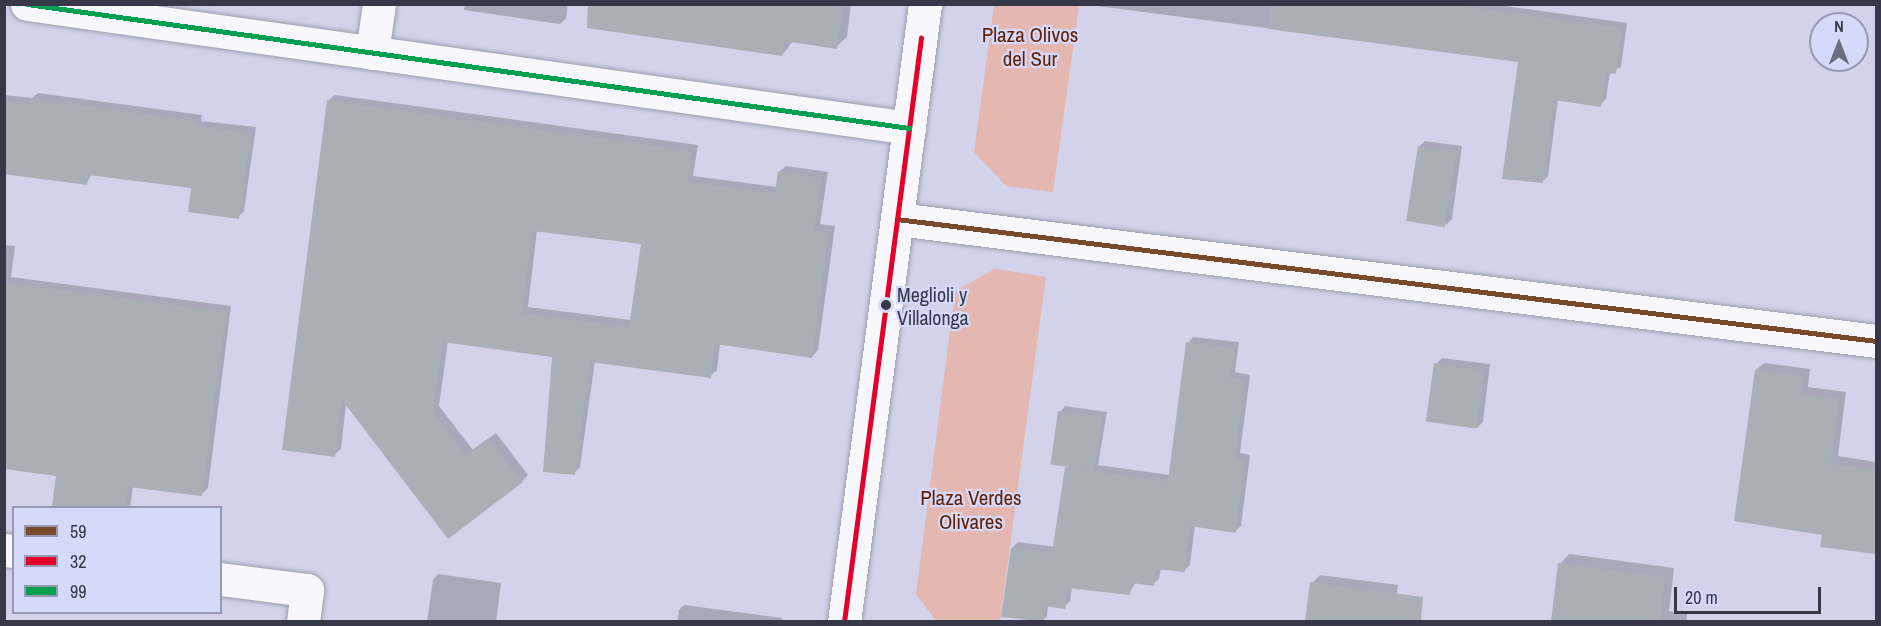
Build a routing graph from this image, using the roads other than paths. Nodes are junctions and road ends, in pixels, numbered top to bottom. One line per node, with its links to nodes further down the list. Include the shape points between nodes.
1 (27, 4): 4 (street)
2 (379, 4): 4 (street)
3 (926, 4): 5 (street)
4 (372, 53): 5 (street)
5 (909, 128): 6 (street)
6 (897, 219): 7 (street); 10 (street)
7 (1876, 341)
8 (222, 579): 9 (street, via 307,590)
9 (303, 621)
10 (844, 621)

